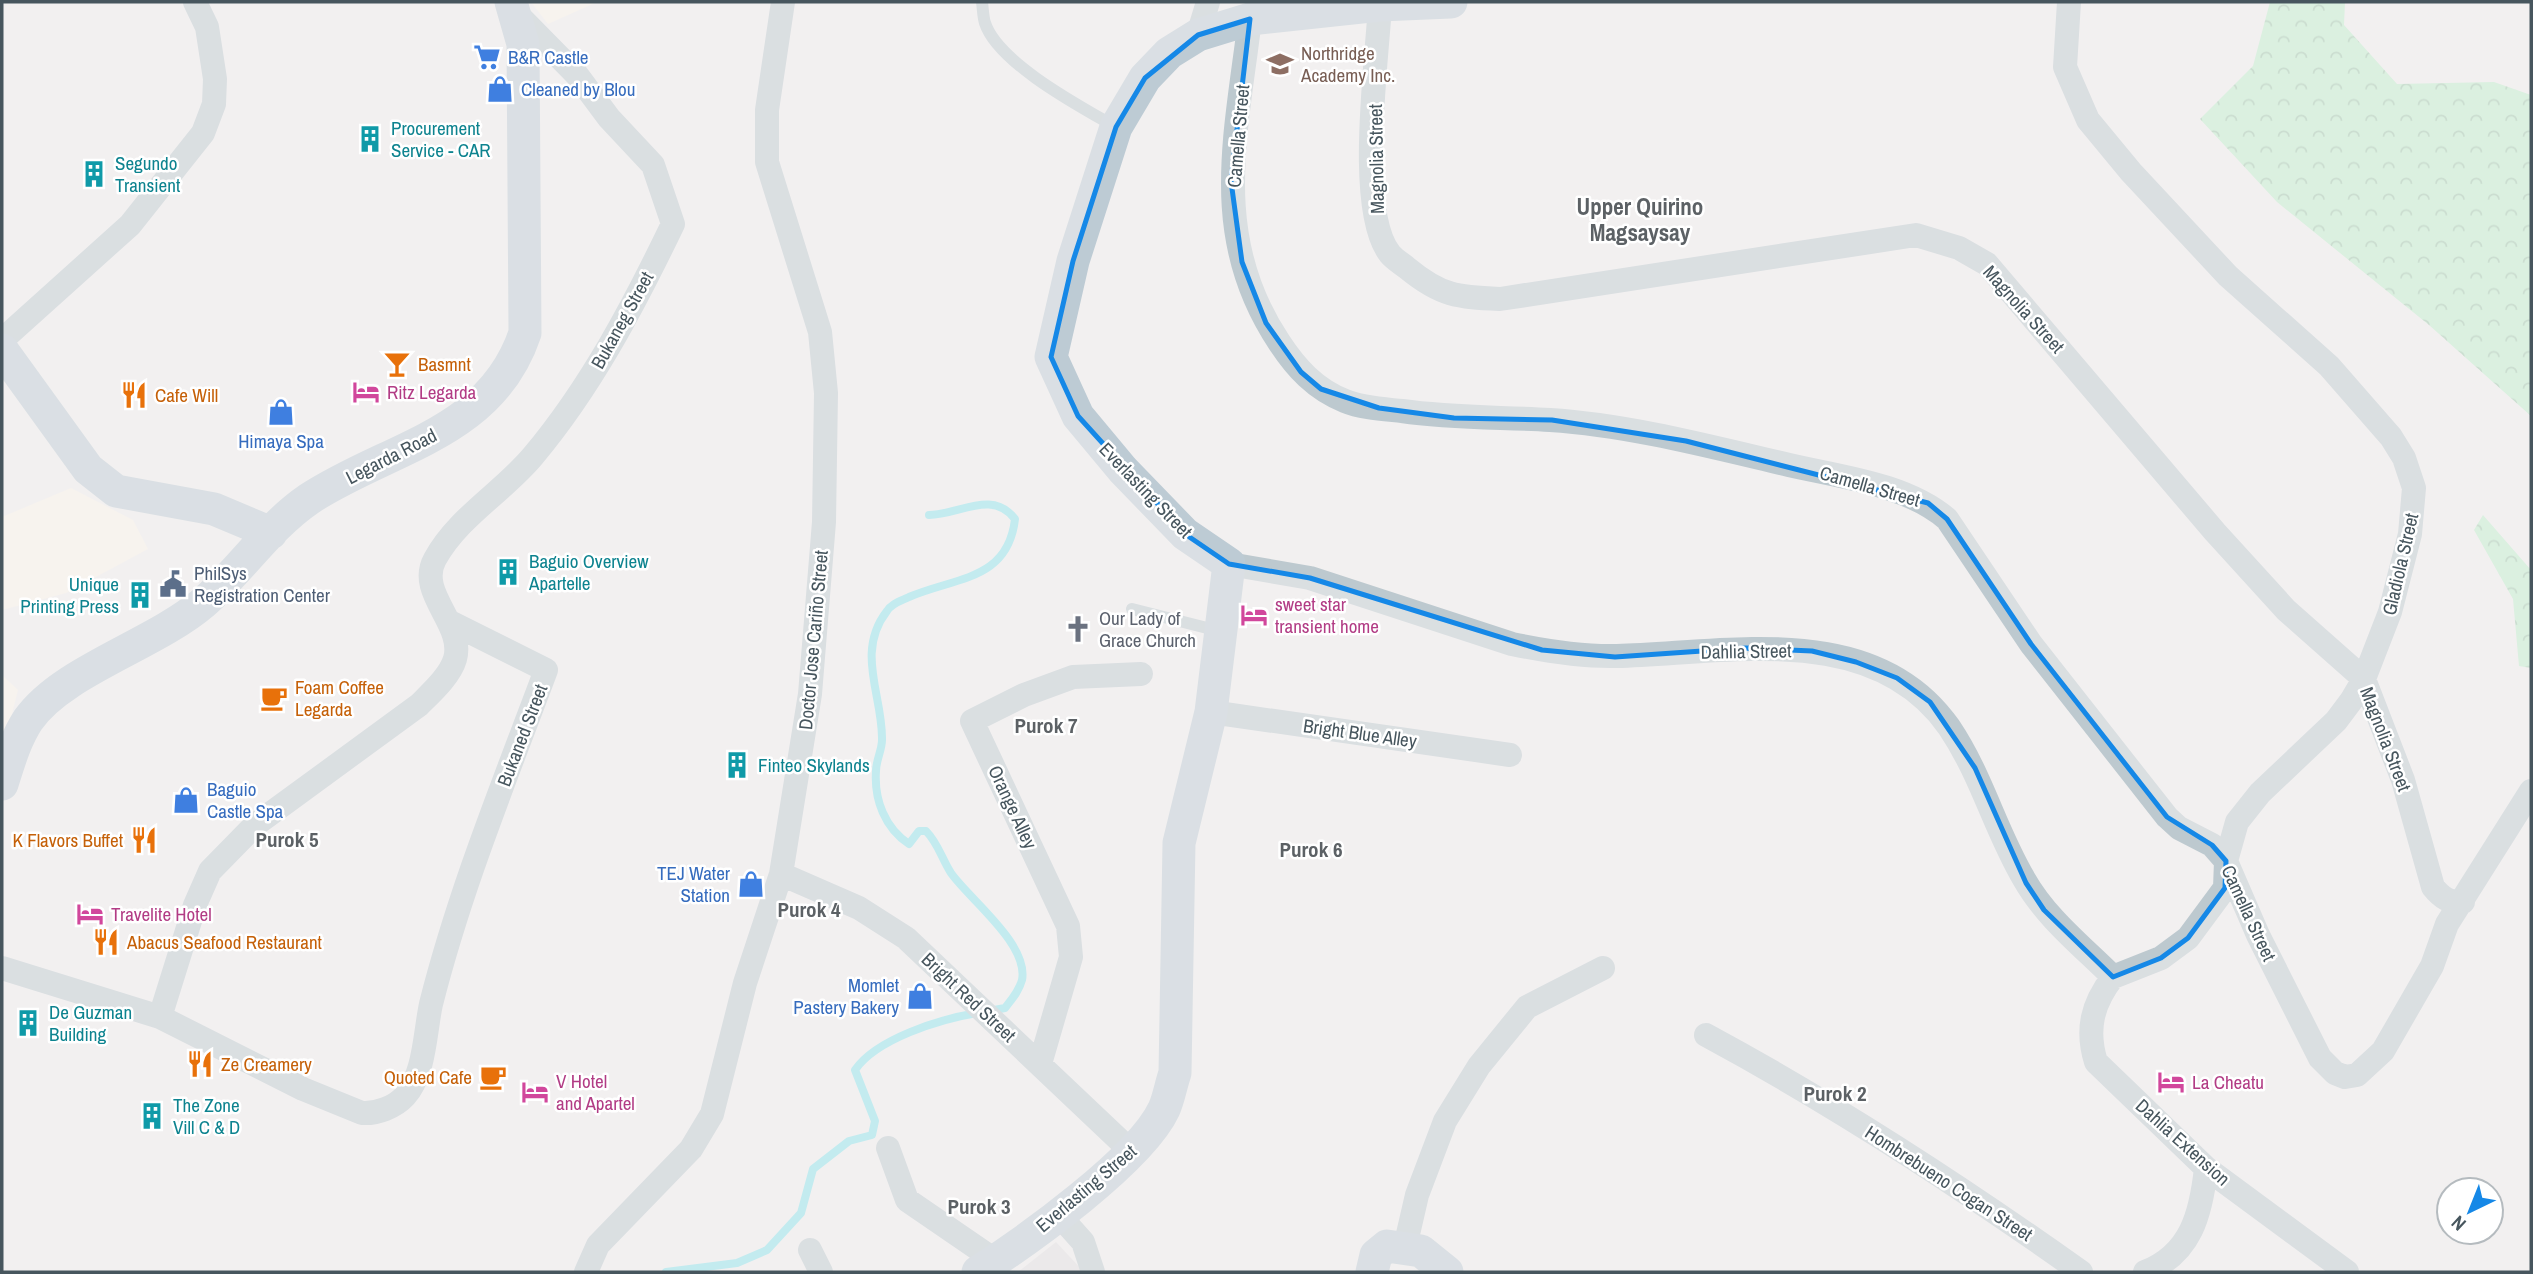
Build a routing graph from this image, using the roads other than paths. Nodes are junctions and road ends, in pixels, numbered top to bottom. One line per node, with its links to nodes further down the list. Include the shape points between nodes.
1 (195, 2): 12 (street, via 207,27 215,79 214,104 203,133 130,225)
2 (783, 2): 26 (street, Doctor Jose Cariño Street, via 767,110 767,162 820,332 826,393 824,522 810,694)
3 (982, 2): 11 (lane, via 986,25 1026,71)
4 (1208, 2): 10 (street)
5 (1451, 2): 7 (street, Everlasting Street)
6 (2069, 2): 20 (street, Gladiola Street, via 2064,67 2088,120 2228,276 2329,366 2404,458 2414,488 2410,534 2390,612)
7 (1380, 5): 9 (street, Everlasting Street); 20 (street, Magnolia Street, via 1373,210 1390,254 1434,289 1467,298 1500,299 1916,235 1959,248 1987,264 2286,610)
8 (514, 8): 14 (street, Legarda Road, via 523,44 525,334 516,360 465,416 308,500); 17 (street, Bukaneg Street, via 653,166 673,224 600,364 533,457 437,555 431,579 436,599)
9 (1250, 19): 10 (street, Everlasting Street); 25 (street, Camella Street, via 1231,181 1235,225 1250,292 1301,372 1347,402 1454,418 1552,420 1686,441 1826,473 1928,503 1947,519 2031,644 2167,817 2212,845)
10 (1198, 35): 11 (street, Everlasting Street, via 1169,53 1145,78)
11 (1116, 127): 15 (street, Everlasting Street, via 1073,261 1051,357 1078,416 1123,470 1185,534)
12 (2, 340)
13 (2, 349): 14 (street, via 88,469 116,491 214,509)
14 (271, 533): 23 (street, Legarda Road, via 204,602 170,629 53,694 29,719 13,748)
15 (1229, 564): 18 (street, Everlasting Street); 30 (street, Dahlia Street, via 1310,578 1542,650 1615,657 1746,648 1812,651 1897,678 1930,702 1975,768 2022,875 2044,910)
16 (1132, 609): 18 (lane)
17 (450, 622): 31 (street, via 455,660 428,695 255,825 210,872); 31 (street, Bukaned Street, via 547,670 463,893 416,1077 406,1096 389,1108 362,1113)
18 (1219, 631): 21 (street, Everlasting Street)
19 (1141, 674): 33 (street, Orange Alley, via 1073,677 972,721 1068,926 1071,957)
20 (2364, 679): 25 (street, Gladiola Street, via 2336,721 2245,811 2237,822); 27 (street, Magnolia Street, via 2403,780 2433,887 2440,896)
21 (1211, 712): 22 (street, Bright Blue Alley); 35 (street, Everlasting Street, via 1179,844 1175,1073 1164,1110)
22 (1510, 755)
23 (2, 784)
24 (2531, 791): 27 (street)
25 (2226, 861): 27 (street, Camella Street, via 2320,1058 2345,1077 2357,1075 2383,1051 2432,966 2447,924); 30 (street, Gladiola Street, via 2225,888 2188,938 2161,958)
26 (781, 874): 33 (street, Bright Red Street, via 859,908 906,938); 40 (street, Doctor Jose Cariño Street, via 745,983 712,1114 691,1149 598,1245)
27 (2463, 902)
28 (2, 968): 31 (street, Bukaned Street)
29 (1602, 968): 38 (street, via 1527,1007 1479,1066 1445,1121 1417,1195)
30 (2113, 977): 36 (street, Dahlia Extension, via 2098,997 2093,1014 2090,1042 2096,1062)
31 (160, 1017)
32 (1706, 1035): 44 (street, Hombrebueno Cogan Street, via 1787,1079 1925,1166)
33 (1040, 1064): 35 (street, Bright Red Street)
34 (888, 1148): 39 (street, via 907,1200)
35 (1133, 1153): 37 (street, Everlasting Street)
36 (2206, 1168): 45 (street, via 2192,1231 2166,1264); 46 (street, Dahlia Extension)
37 (1058, 1213): 39 (street, Everlasting Street); 41 (street, via 1083,1242)
38 (1405, 1247): 42 (street, via 1387,1246 1376,1255); 43 (street, via 1421,1251)
39 (987, 1266)
40 (586, 1272)
41 (1093, 1272)
42 (1373, 1272)
43 (1447, 1272)
44 (2081, 1272)
45 (2145, 1272)
46 (2347, 1272)

